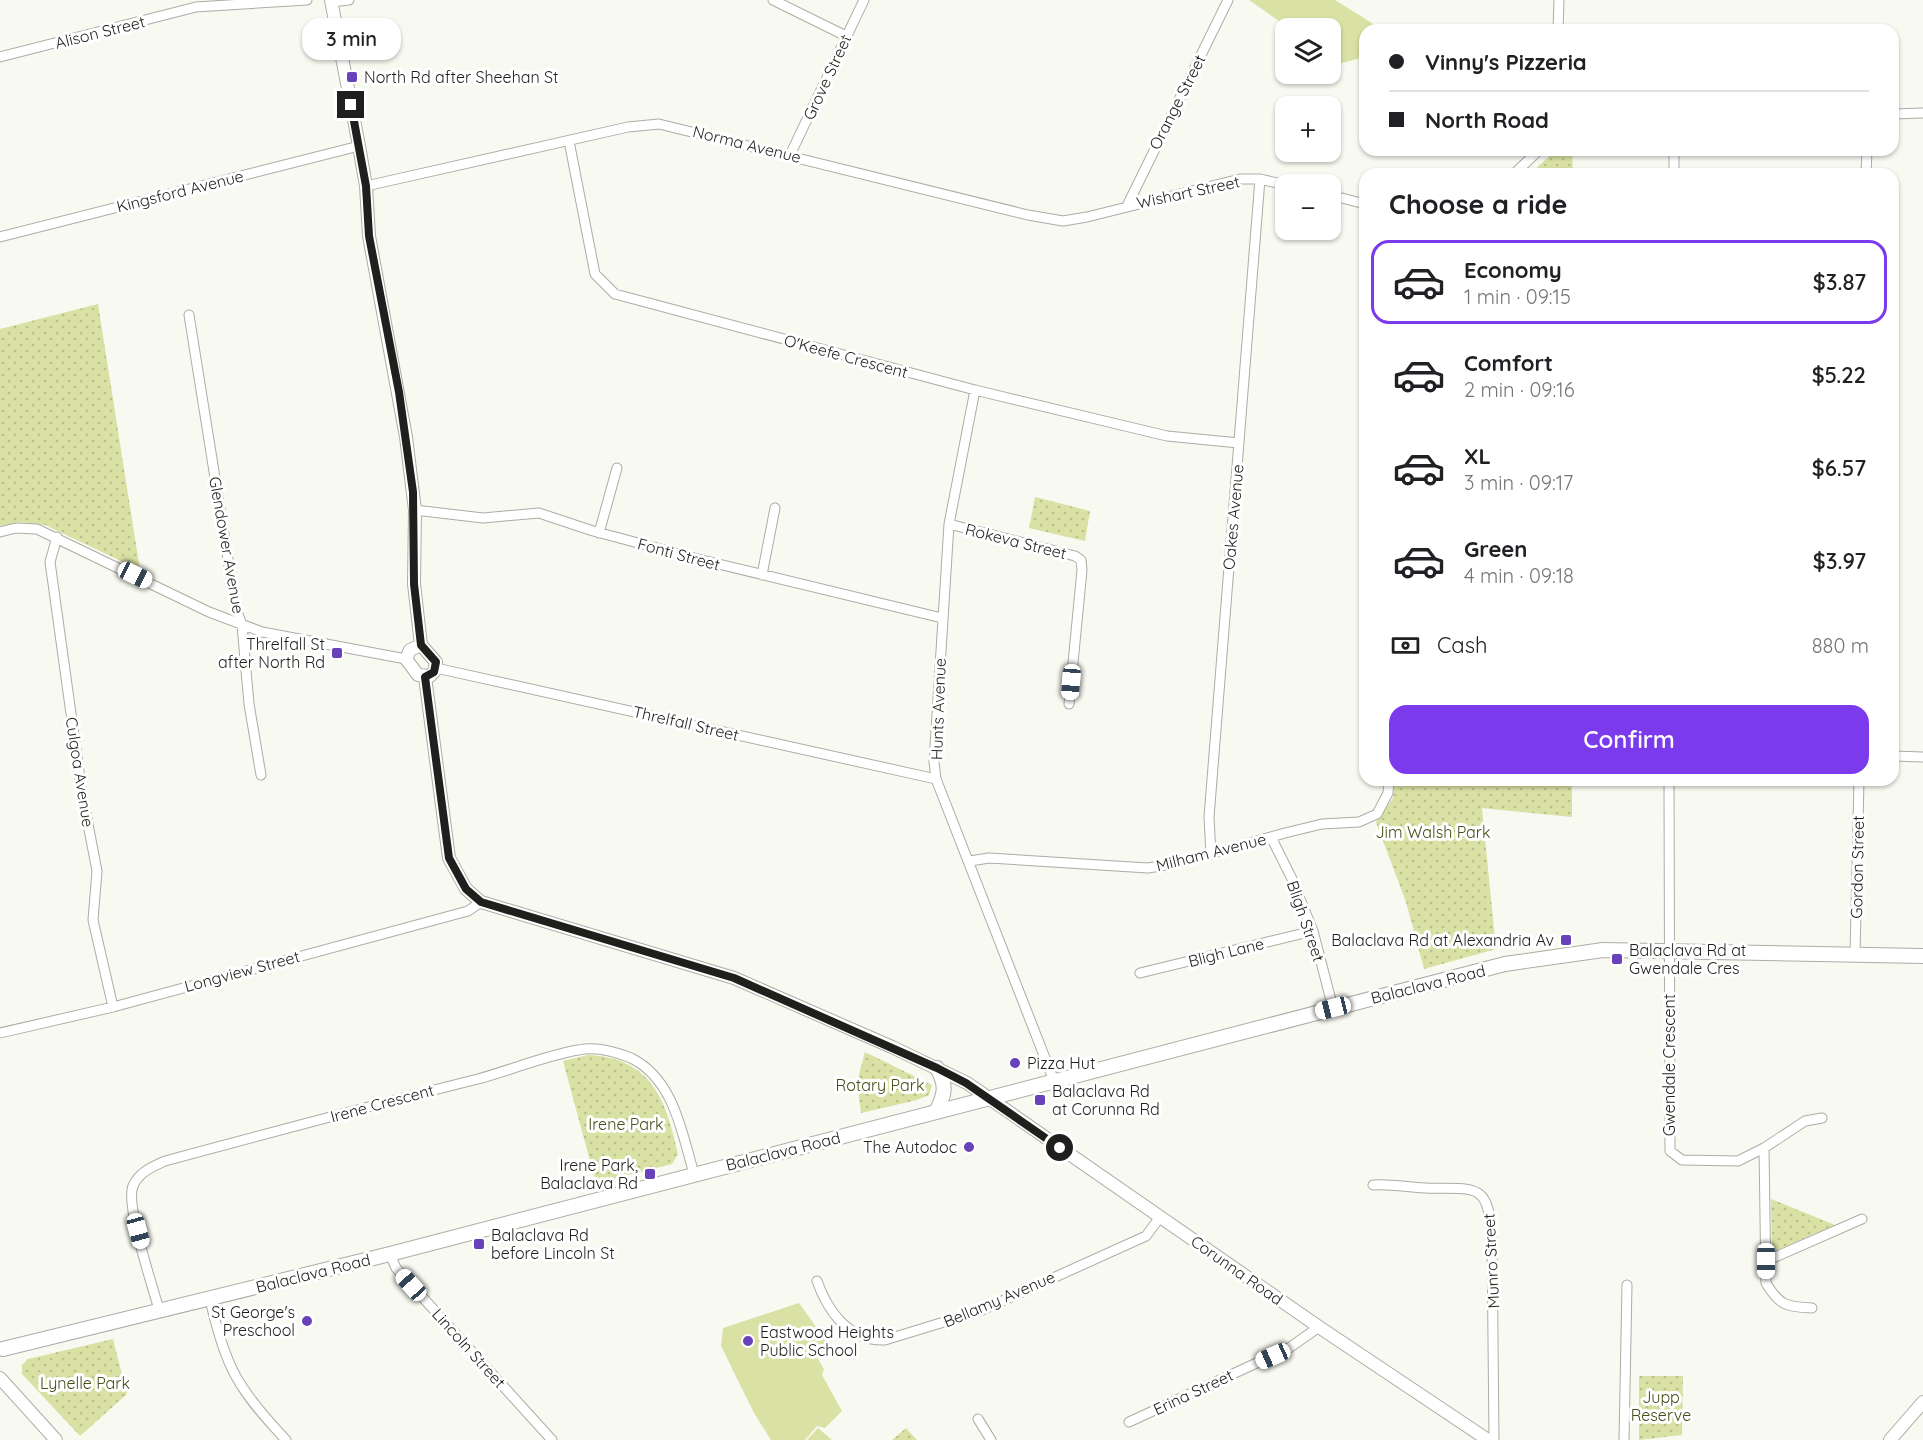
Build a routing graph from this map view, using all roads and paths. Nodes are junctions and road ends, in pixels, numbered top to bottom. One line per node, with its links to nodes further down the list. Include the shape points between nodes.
1 (307, 0): 10 (street, Alison Street, via 196,7)
2 (349, 0): 7 (street)
3 (772, 0): 9 (street)
4 (864, 0): 9 (street, Grove Street)
5 (1228, 0): 23 (street, Orange Street)
6 (1559, 0): 8 (street)
7 (331, 1): 14 (street)
8 (1558, 24)
9 (846, 36): 15 (street, Grove Street)
10 (0, 57)
11 (1923, 113): 12 (street)
12 (1899, 114)
13 (569, 141): 15 (street, Norma Avenue, via 659,124); 20 (street, Norma Avenue); 26 (street, O'Keefe Crescent, via 595,274 615,294)
14 (359, 146): 20 (street); 24 (street, Kingsford Avenue)
15 (790, 155): 23 (street, Norma Avenue, via 1063,221)
16 (1533, 156): 17 (street)
17 (1520, 168)
18 (1260, 179): 19 (street, Wishart Street); 23 (street, Wishart Street, via 1222,182); 27 (street, Oakes Avenue)
19 (1275, 182)
20 (366, 186): 30 (street, via 369,236 399,392)
21 (1341, 198): 22 (street)
22 (1359, 202)
23 (1127, 206)
24 (0, 237)
25 (189, 315): 37 (street, Glendower Avenue, via 236,609)
26 (975, 390): 27 (street, O'Keefe Crescent, via 1167,436); 31 (street, Hunts Avenue)
27 (1239, 443): 51 (street, Oakes Avenue, via 1209,817)
28 (617, 468): 33 (street)
29 (775, 508): 35 (street)
30 (415, 510): 33 (street, Fonti Street, via 483,518 539,513); 38 (street, via 414,584)
31 (949, 524): 36 (street, Hunts Avenue); 42 (street, Rokeva Street, via 1081,560)
32 (0, 532): 34 (street, via 27,527)
33 (599, 533): 35 (street, Fonti Street)
34 (57, 537): 37 (street); 59 (street, Culgoa Avenue, via 50,562 82,793 97,871 93,920)
35 (762, 575): 36 (street, Fonti Street)
36 (942, 618): 46 (street, Hunts Avenue)
37 (242, 625): 39 (street); 45 (street, Glendower Avenue)
38 (421, 645): 39 (street, via 410,650); 40 (street, via 434,658)
39 (406, 659): 41 (street, via 418,675)
40 (436, 668): 41 (street); 46 (street, Threlfall Street)
41 (425, 677): 53 (street, via 449,858 466,889)
42 (1069, 704)
43 (1899, 756): 44 (street)
44 (1923, 757)
45 (261, 775)
46 (936, 779): 52 (street, Hunts Avenue)
47 (1389, 786): 50 (street, Milham Avenue, via 1377,814 1359,822 1322,825)
48 (1670, 786): 55 (street)
49 (1859, 786): 56 (street, Gordon Street)
50 (1270, 837): 51 (street, Milham Avenue); 54 (street, Bligh Street)
51 (1211, 854): 52 (street, Milham Avenue, via 1148,868 989,858)
52 (970, 861): 63 (street, Hunts Avenue)
53 (481, 902): 59 (street, Longview Street, via 468,910); 62 (street, Corunna Road, via 734,978)
54 (1313, 931): 58 (street, Bligh Lane); 60 (street, Bligh Street)
55 (1669, 951): 56 (main road, Balaclava Road); 60 (main road, Balaclava Road, via 1587,951 1528,959); 67 (street, Gwendale Crescent, via 1670,1151 1682,1160 1738,1161)
56 (1856, 954): 57 (main road, Balaclava Road)
57 (1923, 956)
58 (1140, 973)
59 (113, 1006): 61 (street, Longview Street)
60 (1333, 1008): 63 (main road, Balaclava Road)
61 (0, 1033)
62 (937, 1068): 64 (street, Corunna Road); 65 (main road, via 945,1090)
63 (1054, 1081): 64 (main road, Balaclava Road)
64 (988, 1098): 65 (main road, Balaclava Road); 70 (street, Corunna Road)
65 (936, 1112): 68 (main road, Balaclava Road)
66 (1822, 1118): 67 (street, Gwendale Crescent, via 1805,1121)
67 (1764, 1148): 73 (street)
68 (694, 1174): 72 (main road, Balaclava Road); 78 (street, Irene Crescent, via 664,1087 632,1059 597,1048 577,1050 165,1161 142,1172 132,1187 132,1211)
69 (1373, 1185): 90 (street, Munro Street, via 1458,1186 1486,1200 1491,1212 1492,1239)
70 (1160, 1217): 74 (street, Bellamy Avenue, via 1146,1236 980,1311 885,1340 869,1340 853,1333 837,1318); 79 (street, Corunna Road)
71 (1862, 1219): 73 (street)
72 (390, 1254): 76 (main road, Balaclava Road); 87 (street, Lincoln Street, via 396,1268)
73 (1766, 1261): 77 (street, via 1766,1283 1776,1300 1791,1307)
74 (817, 1281)
75 (1627, 1285): 91 (street)
76 (210, 1299): 78 (main road, Balaclava Road); 86 (street, via 221,1347 232,1373 249,1399)
77 (1812, 1308)
78 (159, 1310): 80 (main road, Balaclava Road)
79 (1319, 1327): 84 (street, Erina Street, via 1289,1348); 89 (street, Corunna Road)
80 (1, 1350)
81 (0, 1378): 85 (street)
82 (1923, 1402): 92 (street)
83 (978, 1419): 88 (street)
84 (1130, 1422)
85 (57, 1440)
86 (286, 1440)
87 (552, 1440)
88 (991, 1440)
89 (1488, 1440)
90 (1494, 1440)
91 (1624, 1440)
92 (1890, 1440)

